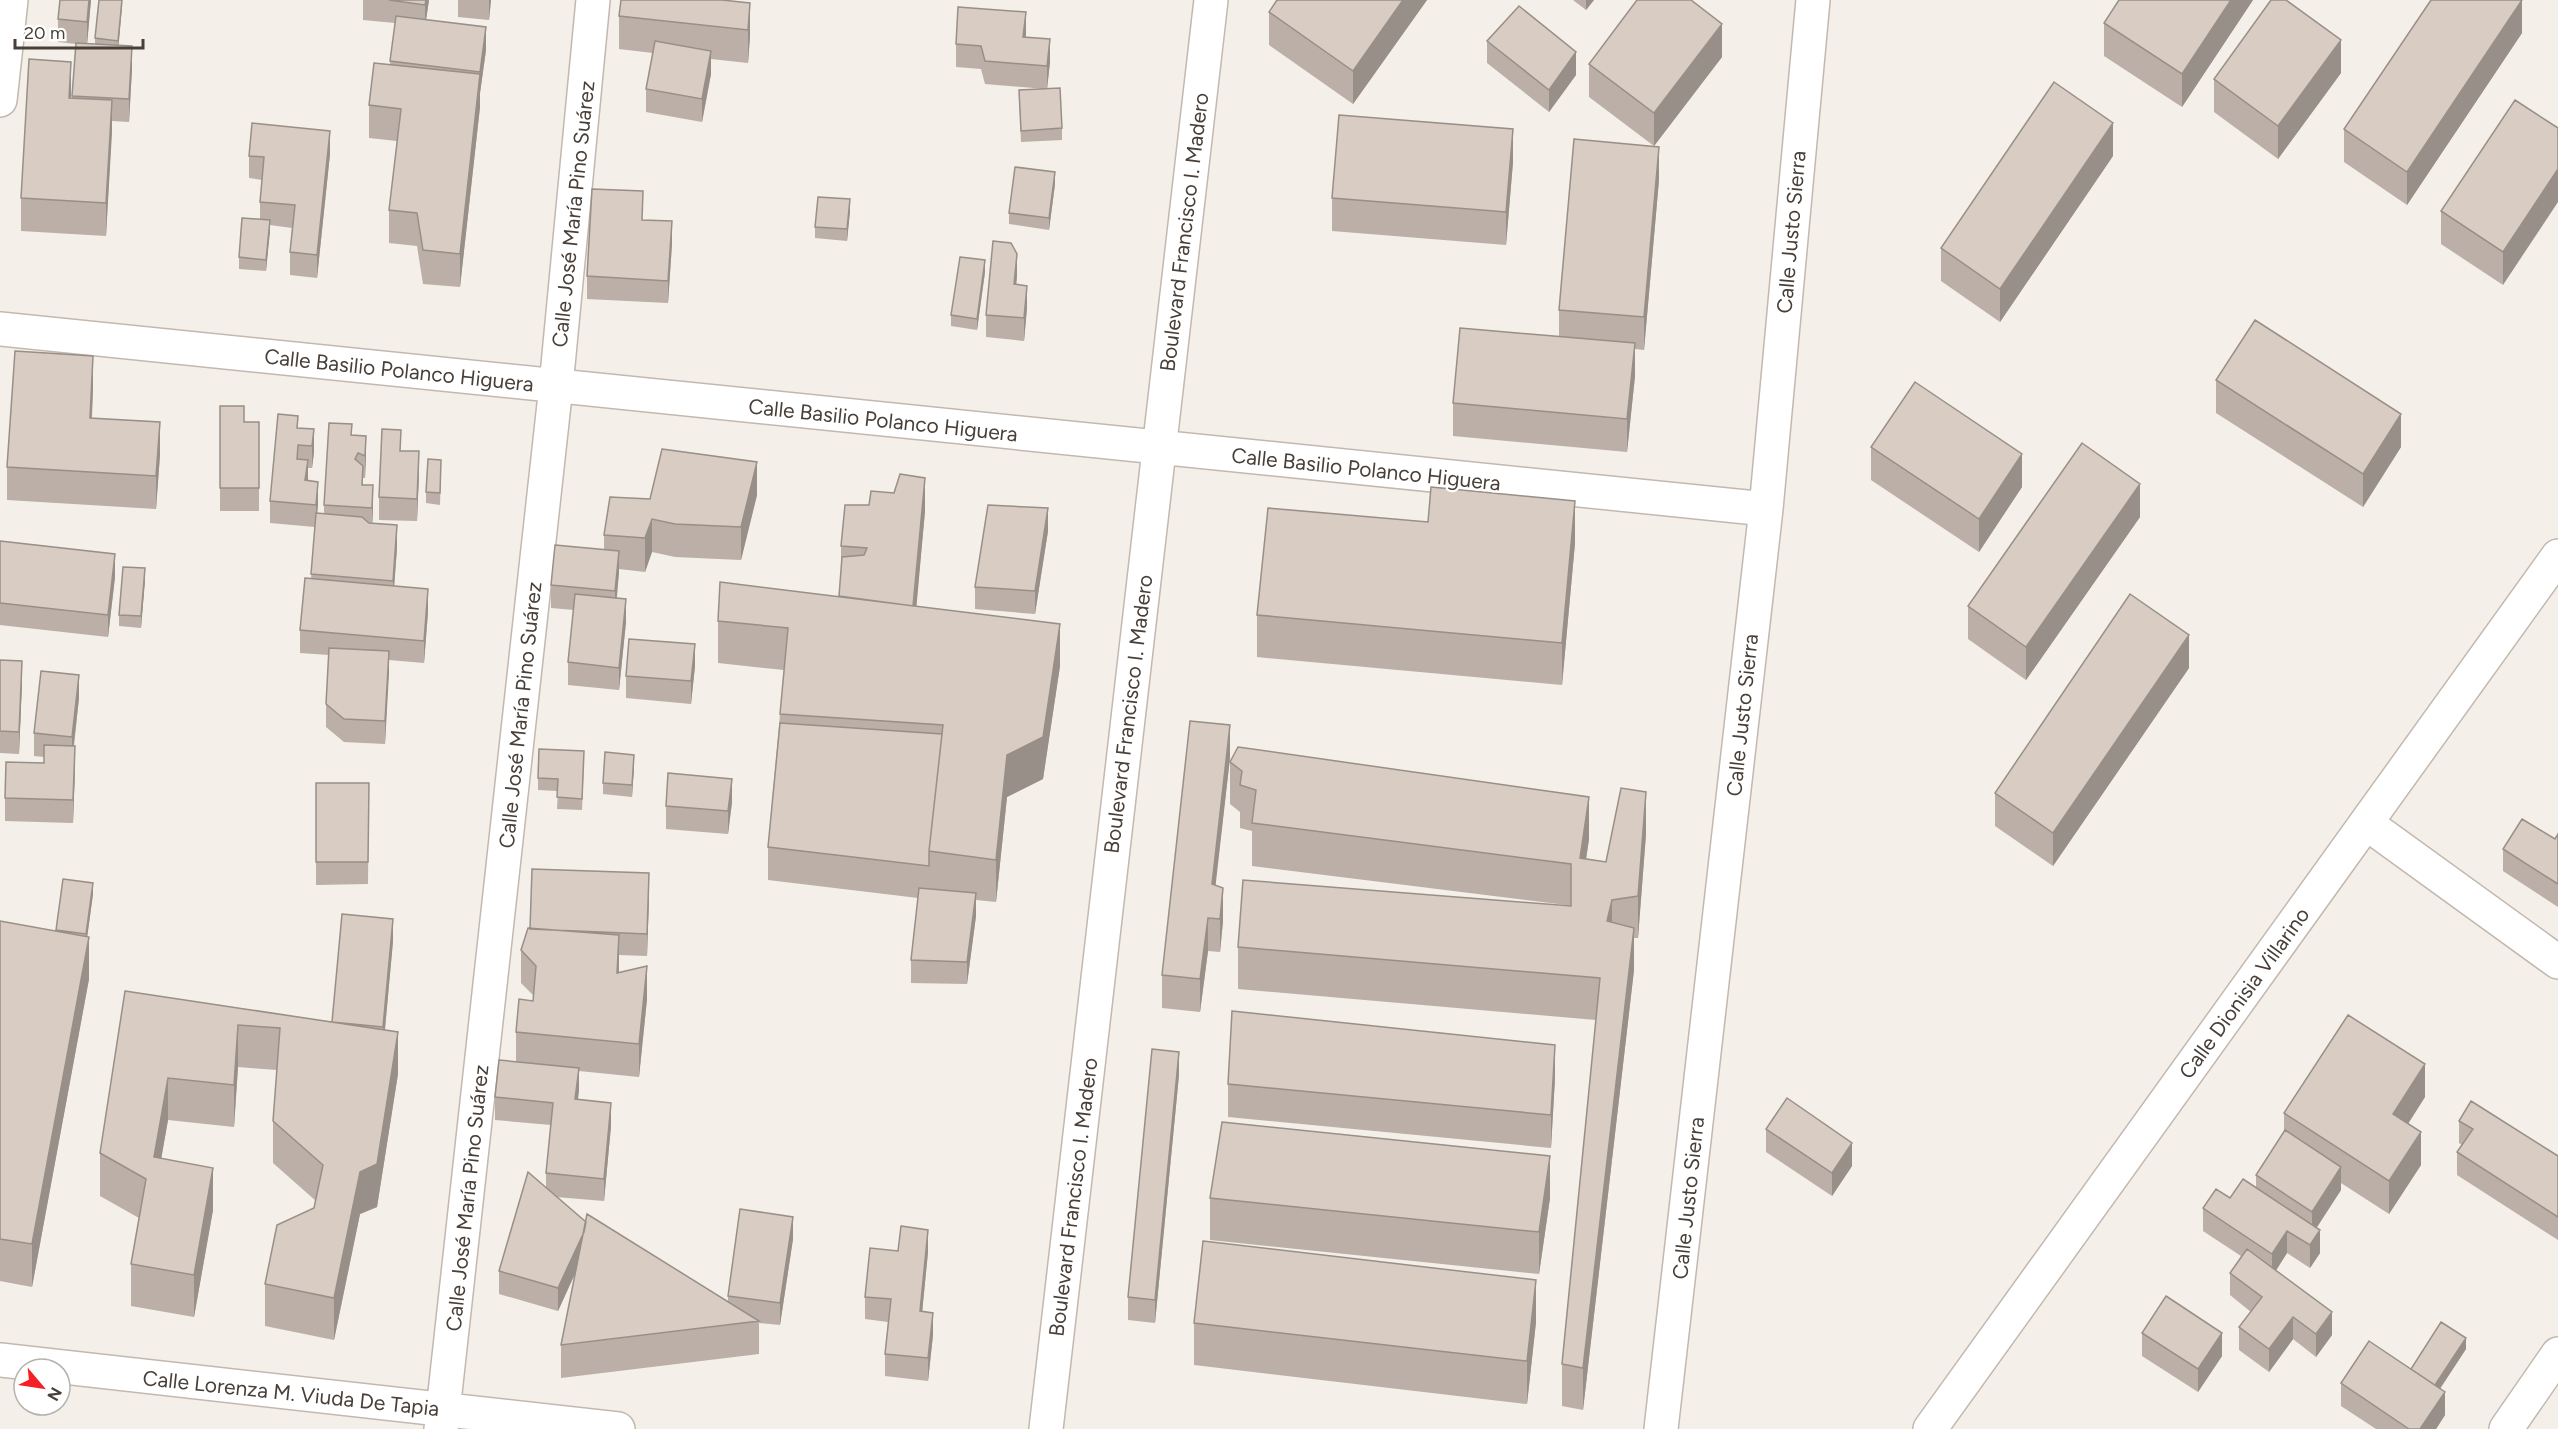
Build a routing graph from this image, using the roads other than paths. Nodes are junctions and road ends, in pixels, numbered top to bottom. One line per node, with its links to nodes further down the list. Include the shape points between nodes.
1 (10, 0): 5 (street)
2 (593, 0): 7 (street, Calle José María Pino Suárez)
3 (1211, 0): 8 (street, Boulevard Francisco I. Madero)
4 (1813, 0): 9 (street, Calle Justo Sierra)
5 (0, 100)
6 (0, 329): 7 (street, Calle Basilio Polanco Higuera)
7 (556, 386): 8 (street, Calle Basilio Polanco Higuera); 15 (street, Calle José María Pino Suárez)
8 (1158, 448): 9 (street, Calle Basilio Polanco Higuera); 17 (street, Boulevard Francisco I. Madero)
9 (1766, 509): 18 (street, Calle Justo Sierra)
10 (2558, 556): 11 (street, Calle Dionisia Villarino)
11 (2366, 823): 12 (street); 19 (street, Calle Dionisia Villarino)
12 (2558, 962)
13 (2558, 1354): 20 (street)
14 (0, 1360): 15 (street, Calle Lorenza M. Viuda De Tapia)
15 (442, 1419): 16 (street, Calle Lorenza M. Viuda De Tapia)
16 (618, 1429)
17 (1047, 1429)
18 (1661, 1429)
19 (1930, 1429)
20 (2506, 1429)

